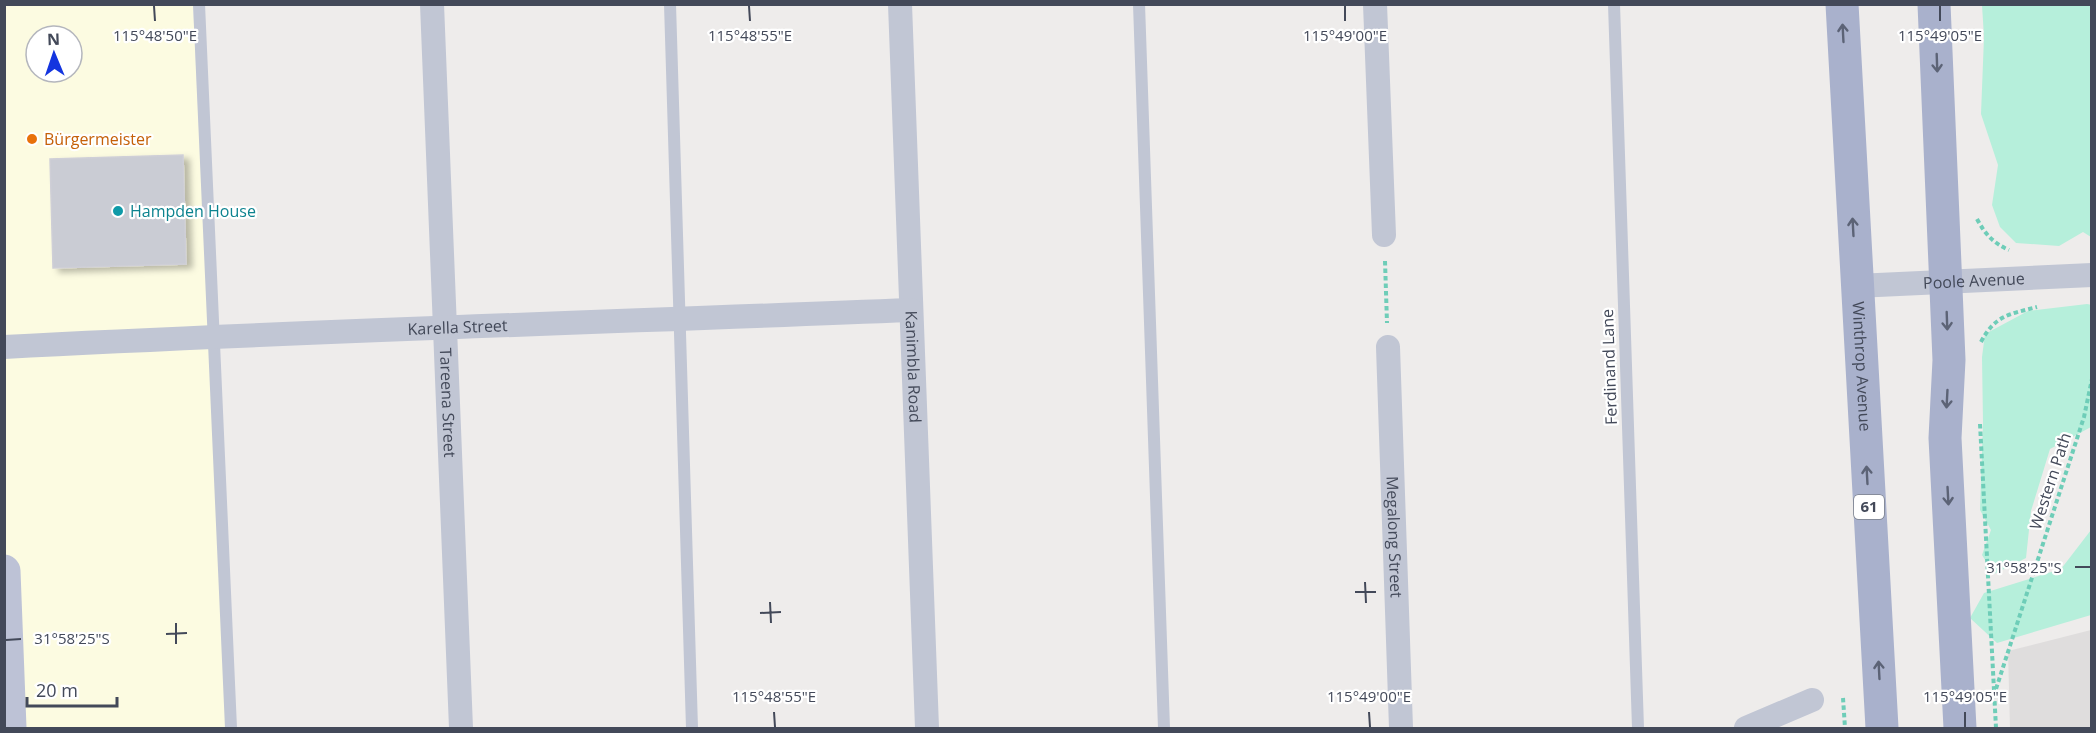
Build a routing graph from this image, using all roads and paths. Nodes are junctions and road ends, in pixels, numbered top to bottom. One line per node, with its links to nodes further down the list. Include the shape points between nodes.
1 (199, 4): 20 (lane)
2 (432, 4): 19 (street, Tareena Street)
3 (670, 4): 18 (lane)
4 (900, 4): 17 (street, Kanimbla Road)
5 (1139, 4): 35 (lane)
6 (1376, 4): 11 (street)
7 (1614, 4): 37 (lane, Ferdinand Lane)
8 (1842, 4): 15 (main road, Winthrop Avenue / 61, one-way to 8)
9 (1934, 4): 14 (main road, one-way to 14)
10 (1976, 218): 12 (path, via 1998,246)
11 (1384, 235): 23 (path)
12 (2014, 253)
13 (2091, 275): 14 (street, Poole Avenue)
14 (1946, 283): 15 (street, Poole Avenue); 41 (main road, one-way to 41, via 1949,360 1945,438)
15 (1856, 286): 40 (main road, Winthrop Avenue / 61, one-way to 15)
16 (2037, 297): 21 (path, via 2037,307 1998,320 1988,328)
17 (910, 310): 18 (street, Karella Street); 34 (street, Kanimbla Road)
18 (680, 319): 19 (street, Karella Street); 33 (lane)
19 (444, 329): 20 (street, Karella Street); 32 (street, Tareena Street)
20 (213, 336): 22 (street, Karella Street); 31 (lane)
21 (1978, 346)
22 (4, 347)
23 (1388, 347): 36 (street, Megalong Street)
24 (2091, 379): 27 (path, Western Path, via 2084,417)
25 (1980, 418): 27 (path)
26 (4, 571): 30 (main road)
27 (1995, 692): 42 (path)
28 (1844, 699): 39 (path)
29 (1812, 700): 38 (street)
30 (10, 729)
31 (231, 729)
32 (461, 729)
33 (692, 729)
34 (927, 729)
35 (1164, 729)
36 (1401, 729)
37 (1638, 729)
38 (1746, 729)
39 (1845, 729)
40 (1882, 729)
41 (1960, 729)
42 (1996, 729)

